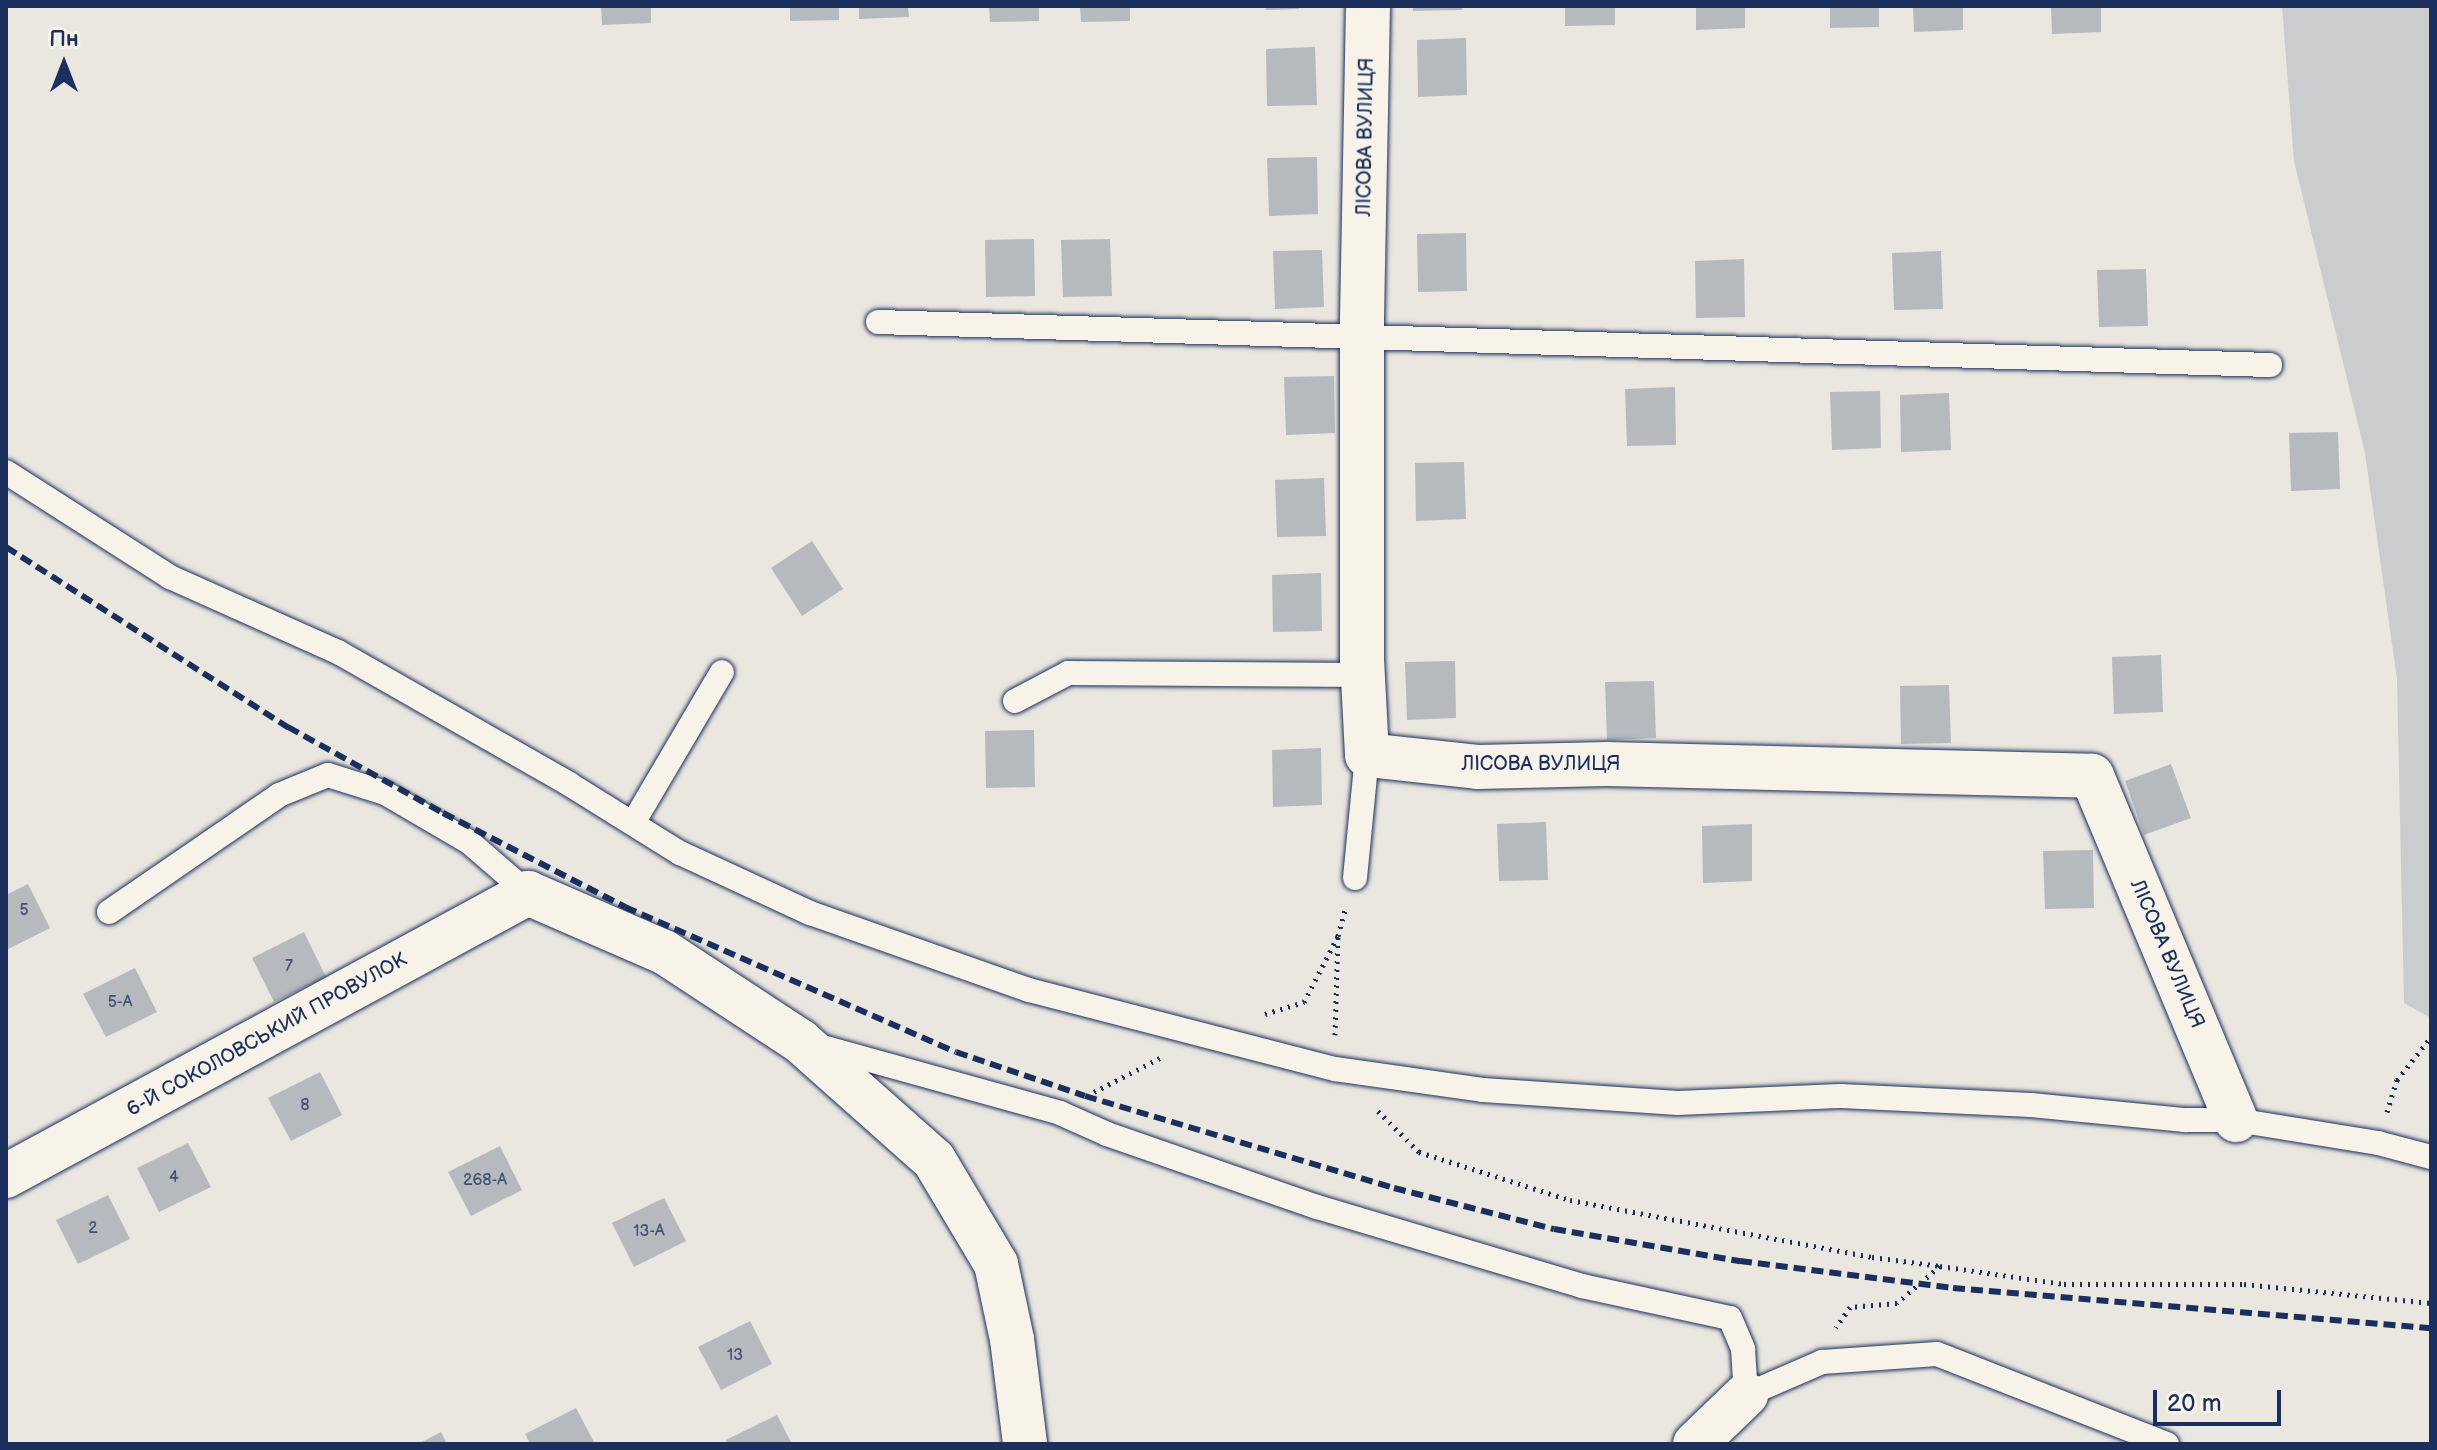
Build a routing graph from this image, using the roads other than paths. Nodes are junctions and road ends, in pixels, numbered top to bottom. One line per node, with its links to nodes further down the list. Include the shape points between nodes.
1 (1368, 6): 3 (street, ЛІСОВА ВУЛИЦЯ)
2 (878, 322): 3 (lane)
3 (1362, 336): 4 (lane); 7 (street, ЛІСОВА ВУЛИЦЯ)
4 (2270, 365)
5 (6, 472): 10 (lane, via 170,577 338,652)
6 (722, 672): 10 (lane)
7 (1363, 675): 8 (lane, via 1068,673); 9 (street, ЛІСОВА ВУЛИЦЯ)
8 (1015, 701)
9 (1367, 755): 11 (lane); 15 (street, ЛІСОВА ВУЛИЦЯ, via 1477,767 1607,764 2092,776)
10 (633, 823): 15 (lane, via 680,853 810,913 1029,990 1335,1069 1483,1090 1678,1103 1841,1096)
11 (1355, 878)
12 (528, 893): 13 (lane, via 469,842 397,800 328,775 279,795); 14 (street, via 664,952); 17 (street, 6-Й СОКОЛОВСЬКИЙ ПРОВУЛОК)
13 (109, 912)
14 (800, 1041): 18 (lane, via 1060,1113 1346,1216 1582,1286 1730,1318 1743,1349); 19 (street, via 934,1160 996,1264)
15 (2236, 1120): 16 (lane)
16 (2431, 1157)
17 (6, 1176)
18 (1746, 1395): 20 (street); 21 (lane, via 1822,1362 1937,1354)
19 (1025, 1444)
20 (1695, 1444)
21 (2167, 1444)

